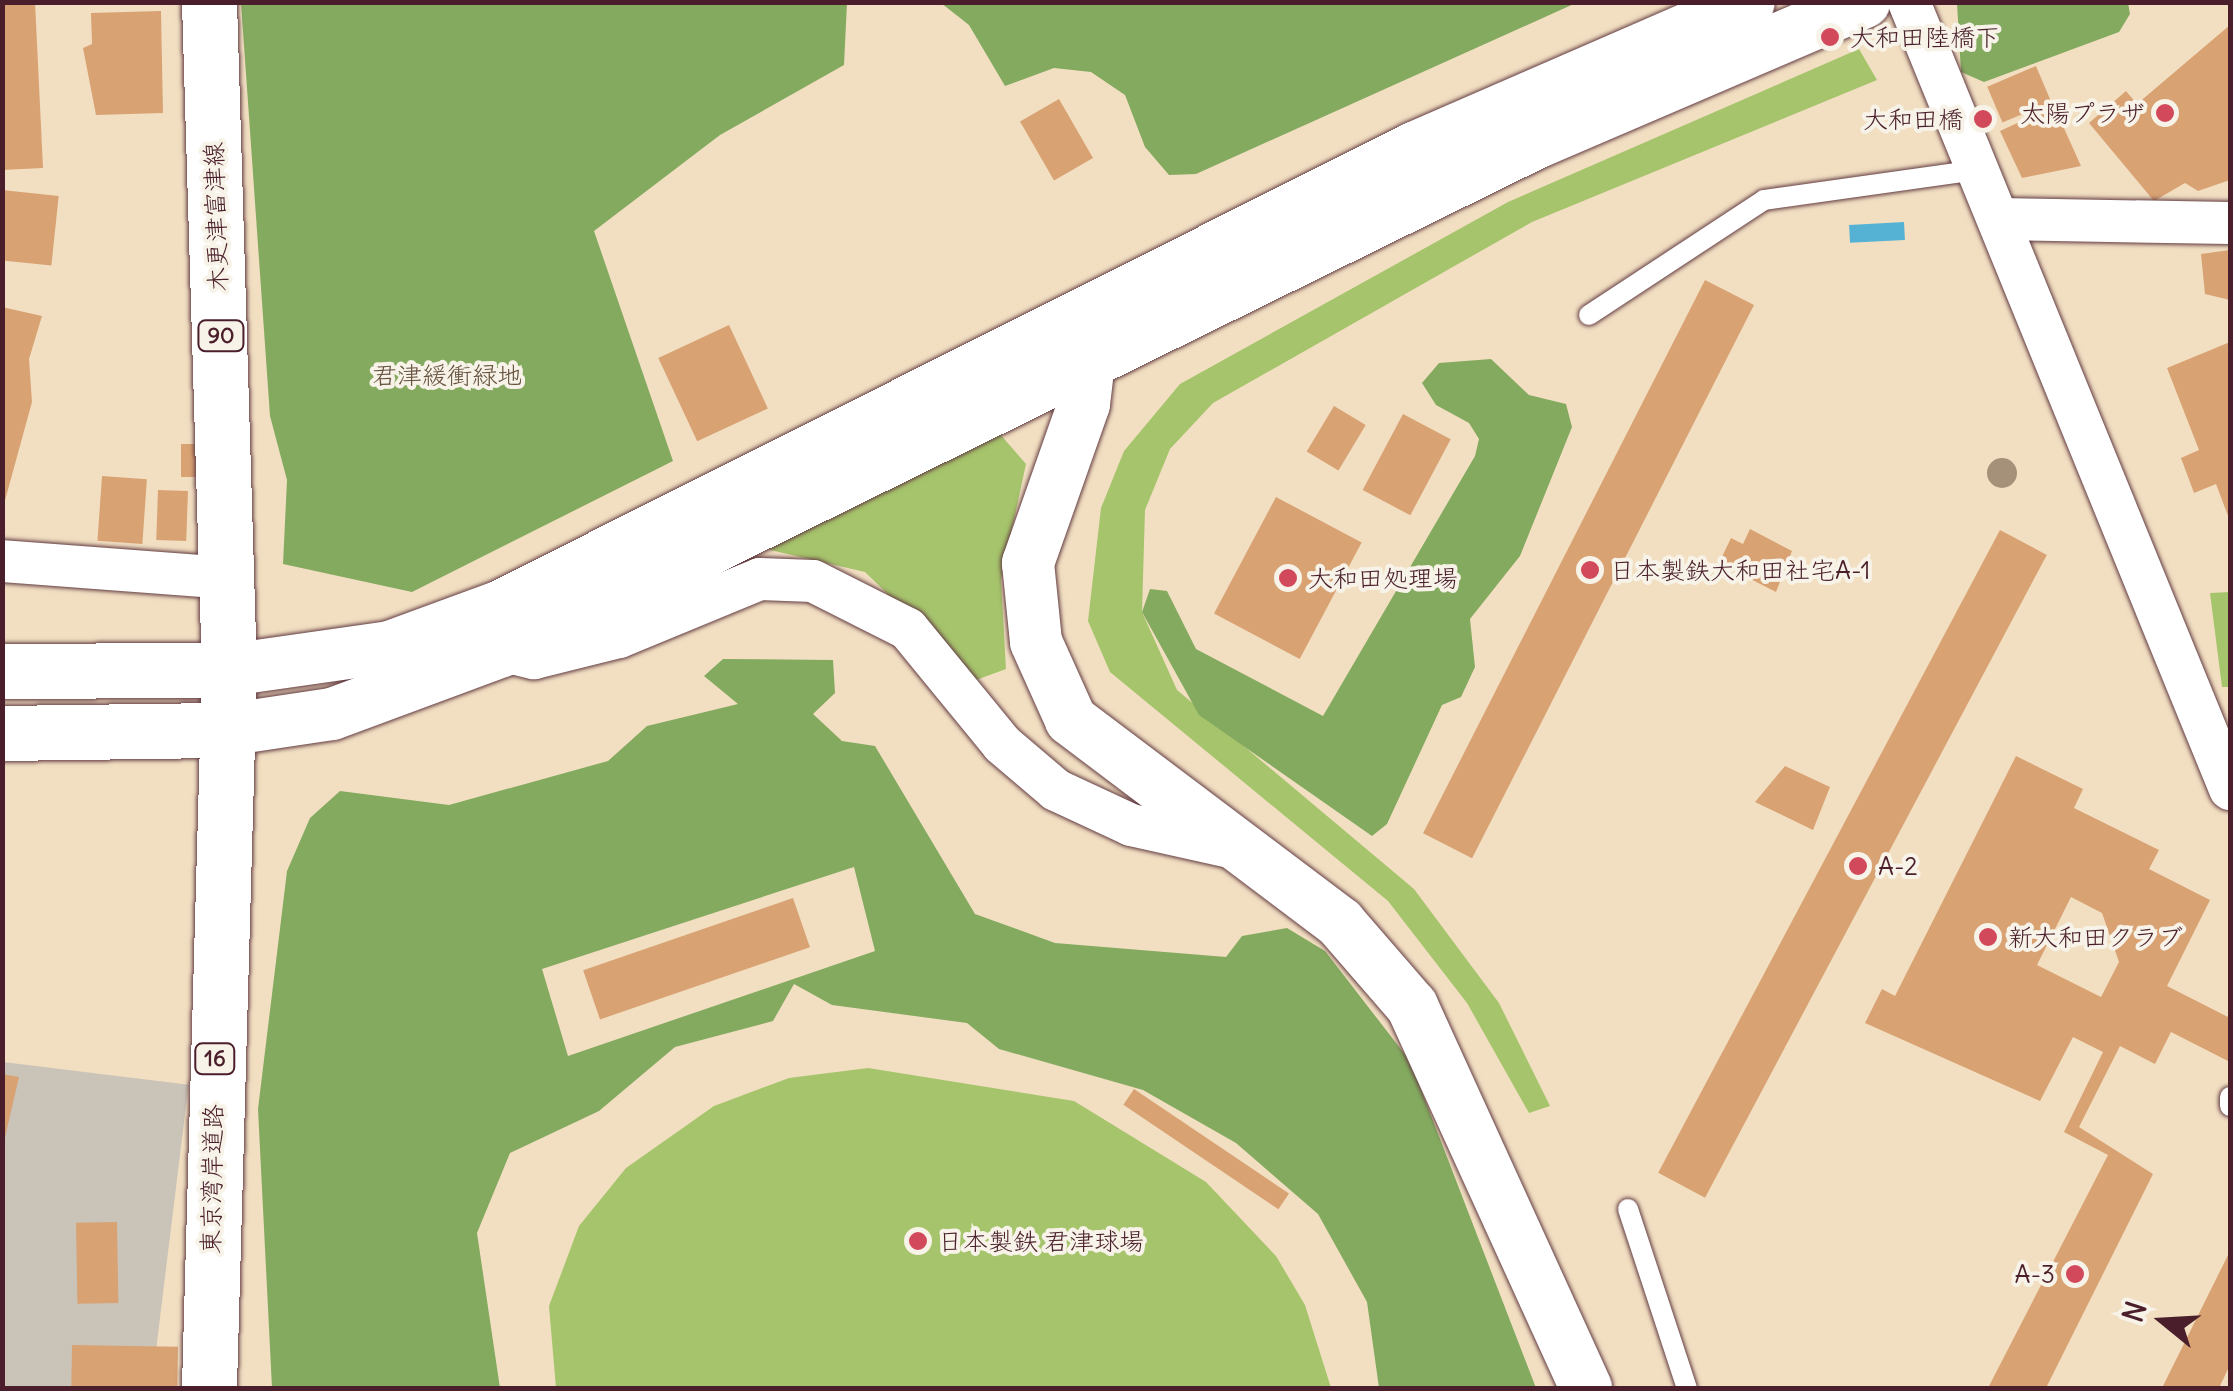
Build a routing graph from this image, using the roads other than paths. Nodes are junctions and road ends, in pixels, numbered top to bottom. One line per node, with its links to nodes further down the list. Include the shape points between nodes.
1 (209, 2): 11 (main road, 木更津富津線 / 90)
2 (1749, 2): 9 (street, via 1414,148)
3 (1864, 2): 9 (street)
4 (1909, 2): 5 (street)
5 (1977, 170): 6 (street); 8 (lane, via 1764,200)
6 (2000, 219): 7 (street); 15 (street)
7 (2230, 222)
8 (1589, 315)
9 (1079, 340): 12 (street); 13 (street, via 499,607 390,647); 19 (street, via 1084,404 1028,563 1036,642 1070,720)
10 (2, 561): 11 (street)
11 (228, 578): 13 (main road, 木更津富津線 / 90)
12 (502, 650): 16 (street, via 332,714); 19 (street, via 534,658 619,637 760,579 813,581 908,629 1002,744 1056,790 1131,825)
13 (229, 670): 14 (main road); 16 (main road, 東京湾岸道路 / 16)
14 (2, 671)
15 (2213, 697): 18 (street)
16 (225, 730): 17 (main road); 23 (main road, 東京湾岸道路 / 16)
17 (2, 733)
18 (2230, 789)
19 (1255, 853): 24 (street, via 1340,923 1412,1006)
20 (2230, 1097): 21 (lane)
21 (2230, 1106)
22 (1628, 1210): 25 (lane)
23 (209, 1388)
24 (1586, 1388)
25 (1688, 1388)

